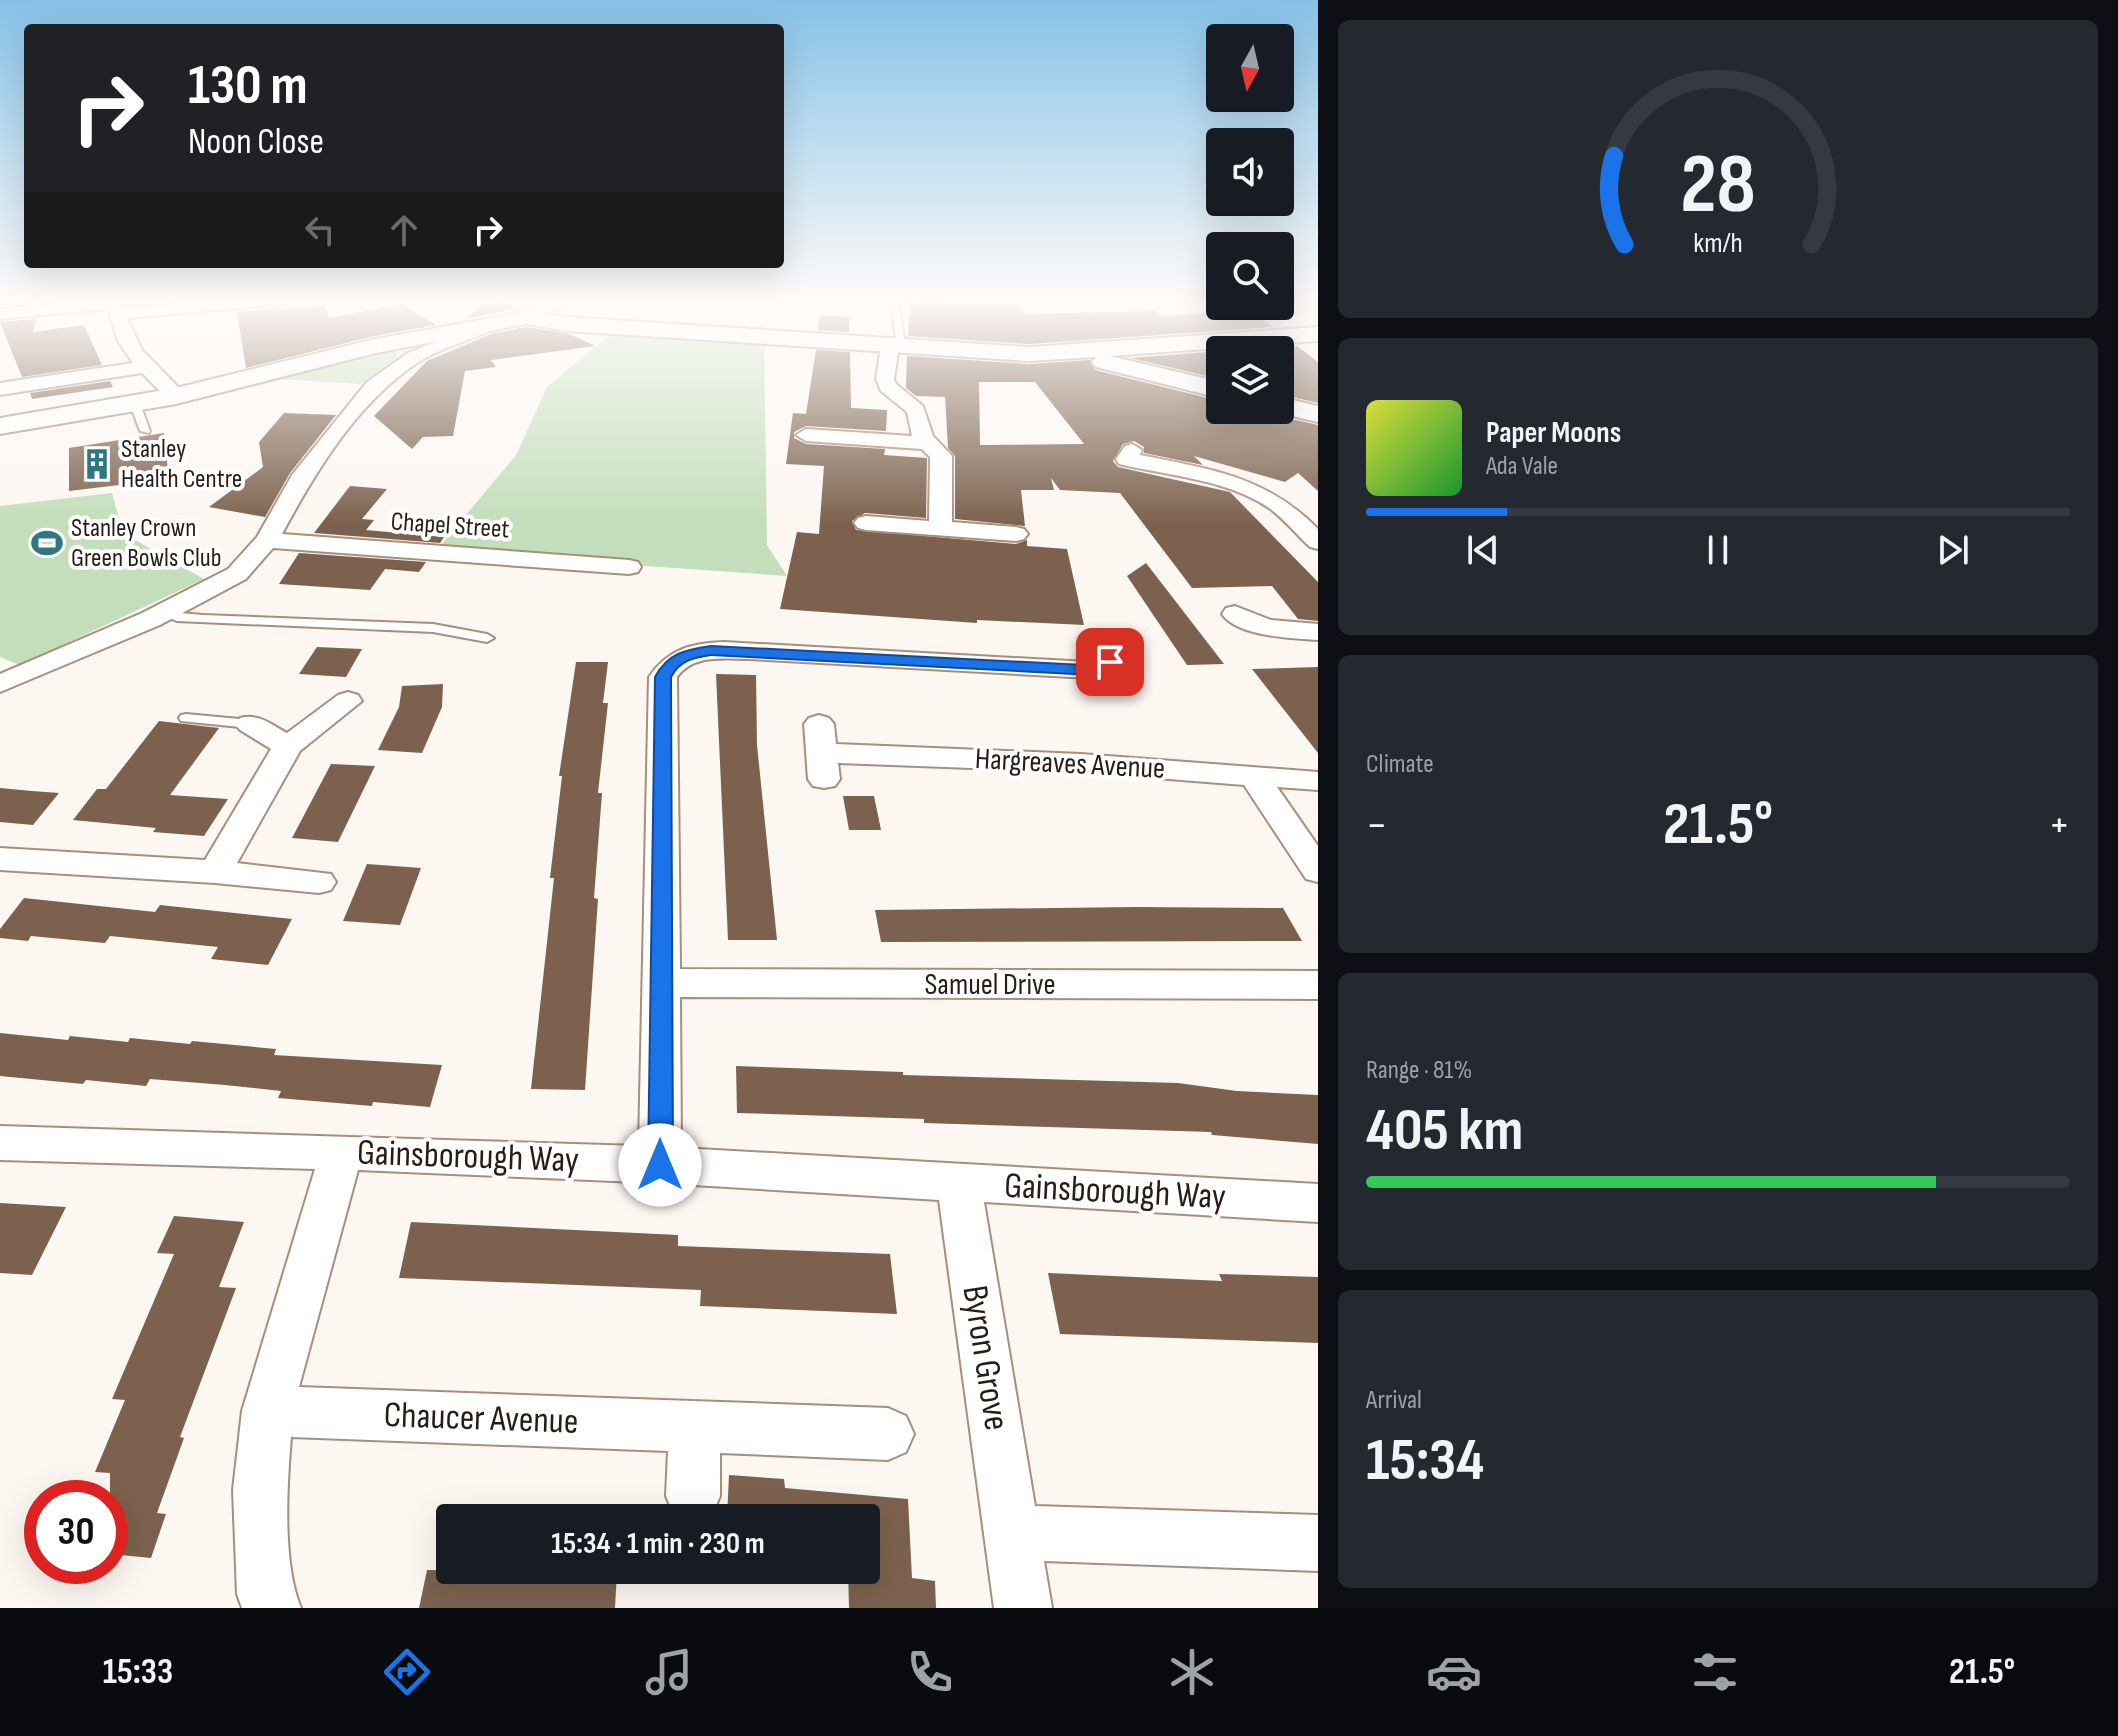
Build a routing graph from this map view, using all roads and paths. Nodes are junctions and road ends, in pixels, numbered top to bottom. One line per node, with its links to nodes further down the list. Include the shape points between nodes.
1 (98, 374): 8 (street)
2 (152, 374): 9 (street)
3 (283, 374): 9 (street)
4 (384, 374): 21 (street, via 300,480)
5 (887, 374): 16 (street, via 888,387 916,410 920,431)
6 (1154, 374): 7 (street)
7 (1206, 387)
8 (0, 389)
9 (176, 396): 10 (street)
10 (135, 404): 13 (street); 14 (lane)
11 (1294, 408): 12 (street)
12 (1318, 414)
13 (0, 426)
14 (145, 431)
15 (806, 435): 16 (street)
16 (930, 443): 19 (street, via 941,456)
17 (1132, 450): 22 (street, via 1127,459 1217,479 1274,502)
18 (866, 523): 19 (street)
19 (940, 528): 20 (street)
20 (1016, 534)
21 (267, 540): 23 (street, Chapel Street); 24 (street, via 237,574)
22 (1318, 542)
23 (629, 567)
24 (166, 612): 27 (lane, via 203,619 433,628); 29 (street)
25 (1235, 614): 26 (street, via 1266,627)
26 (1318, 632)
27 (487, 638)
28 (1115, 668): 41 (street, via 749,651 686,654 670,665 663,677)
29 (0, 684)
30 (348, 701): 33 (street)
31 (186, 718): 32 (lane)
32 (250, 724): 33 (street)
33 (288, 746): 39 (street)
34 (822, 752): 35 (street, Hargreaves Avenue)
35 (1253, 775): 36 (street, Hargreaves Avenue); 38 (street)
36 (1318, 781)
37 (0, 859): 39 (street)
38 (1318, 871)
39 (215, 872): 40 (street)
40 (319, 882)
41 (662, 983): 42 (street, Samuel Drive); 45 (street)
42 (1318, 985)
43 (0, 1143): 44 (street, Gainsborough Way)
44 (342, 1152): 45 (street, Gainsborough Way); 48 (street)
45 (660, 1165): 46 (street, Gainsborough Way)
46 (959, 1183): 47 (street, Gainsborough Way); 52 (street, Byron Grove)
47 (1318, 1203)
48 (267, 1411): 49 (street, Chaucer Avenue); 54 (street, via 260,1490 265,1594)
49 (695, 1428): 50 (street, Chaucer Avenue); 51 (street)
50 (888, 1434)
51 (693, 1496)
52 (1012, 1533): 53 (street); 55 (street, Byron Grove)
53 (1318, 1543)
54 (272, 1608)
55 (1023, 1608)

